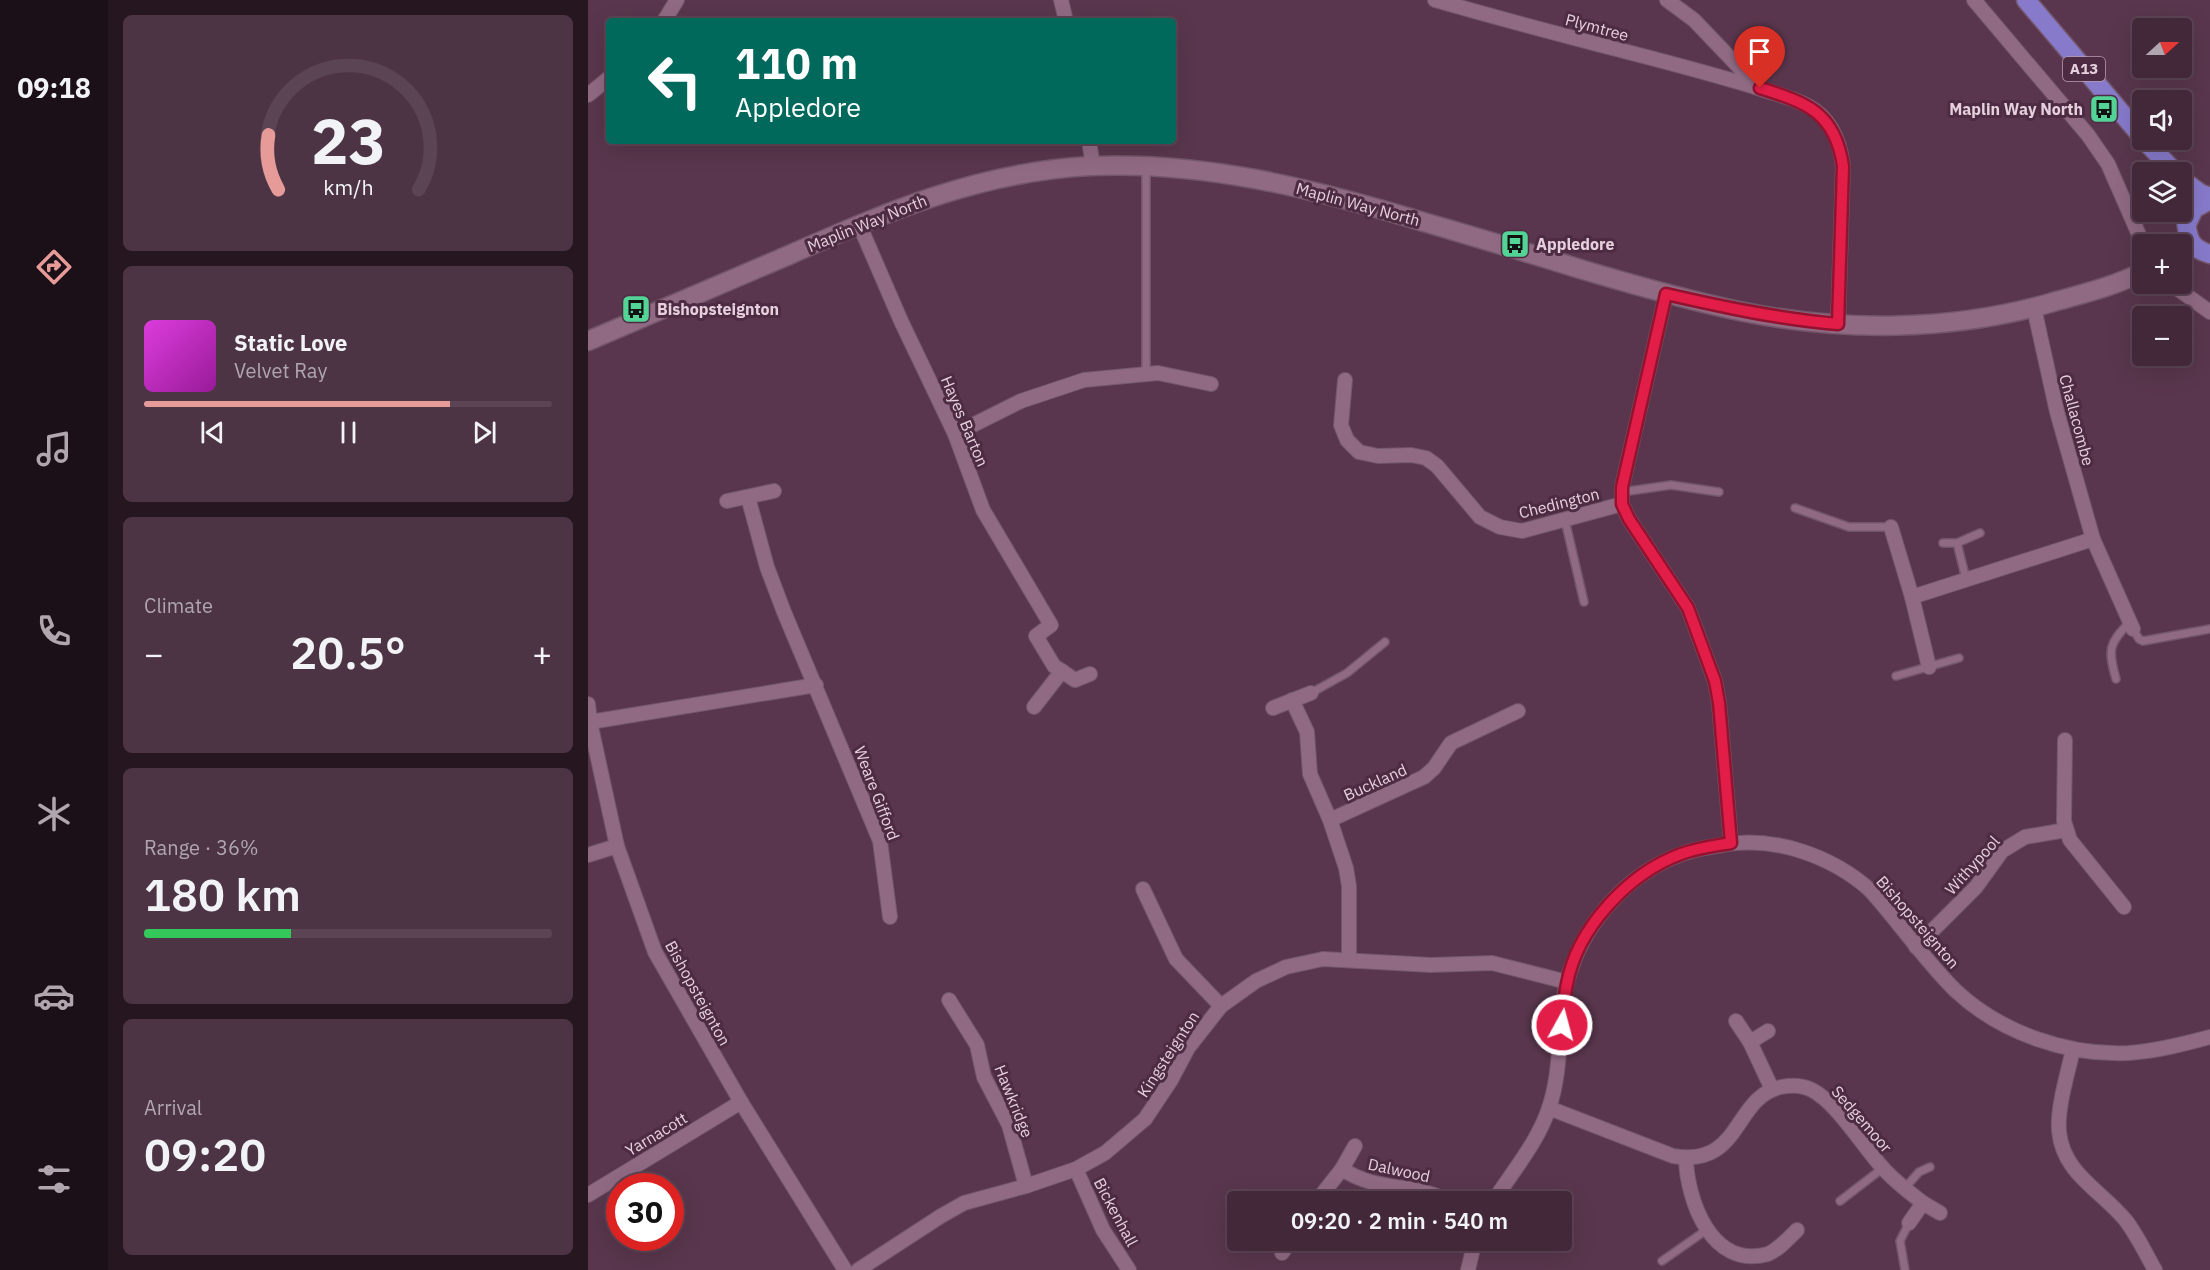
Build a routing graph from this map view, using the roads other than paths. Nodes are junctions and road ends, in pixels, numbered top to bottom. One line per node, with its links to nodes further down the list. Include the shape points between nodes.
1 (677, 0): 8 (street)
2 (1061, 0): 9 (street)
3 (1435, 0): 7 (street, Plymtree)
4 (1666, 0): 10 (street, Plymtree, via 1694,20)
5 (1974, 0): 25 (street, via 2088,135 2108,164)
6 (2026, 0): 15 (main road, A13)
7 (1480, 6): 11 (street, Plymtree)
8 (666, 18)
9 (1065, 18)
10 (1721, 48): 11 (street); 13 (street, Plymtree)
11 (1706, 71): 13 (street, Plymtree)
12 (606, 80): 14 (street)
13 (1760, 88): 34 (street, Plymtree, via 1809,106 1832,129 1841,148)
14 (588, 95)
15 (2132, 125)
16 (1089, 144): 19 (street)
17 (2154, 150): 18 (main road, A13)
18 (2165, 162)
19 (1093, 166): 20 (street, Maplin Way North); 23 (street, Maplin Way North, via 981,182)
20 (1146, 167): 30 (street, Maplin Way North, via 1211,170 1334,195); 36 (lane)
21 (2192, 187): 22 (main road)
22 (2210, 198): 24 (main road, via 2194,208)
23 (859, 224): 35 (street, Maplin Way North); 39 (street, Hayes Barton)
24 (2187, 224): 26 (main road)
25 (2139, 234)
26 (2187, 234)
27 (2192, 247): 28 (main road)
28 (2210, 254)
29 (2132, 276): 32 (street, Maplin Way North)
30 (1666, 294): 34 (street, Maplin Way North, via 1746,313); 43 (street, via 1627,459)
31 (2185, 294): 33 (street)
32 (2034, 308): 34 (street, Maplin Way North, via 1949,322 1898,326); 49 (street, Challacombe, via 2057,412)
33 (2210, 312)
34 (1838, 324)
35 (588, 341)
36 (1146, 374): 38 (street); 39 (street, via 1084,380 1021,401)
37 (1345, 380): 46 (street, Chedington, via 1341,425 1347,440 1359,452 1426,458 1480,517 1500,527 1522,531)
38 (1211, 384)
39 (955, 434): 60 (street, Hayes Barton, via 984,510 1051,625 1036,636 1054,666)
40 (774, 491): 42 (street)
41 (1719, 492): 43 (lane, via 1671,485)
42 (748, 497): 44 (street); 64 (street, Weare Gifford, via 767,567)
43 (1622, 498): 46 (street, Chedington); 75 (street, via 1629,519 1688,608 1715,681)
44 (727, 501)
45 (1795, 508): 47 (lane, via 1849,527)
46 (1565, 520): 54 (lane)
47 (1891, 528): 53 (street)
48 (1980, 533): 51 (lane)
49 (2092, 539): 52 (street); 55 (street, Challacombe)
50 (1943, 543): 51 (lane)
51 (1957, 543): 52 (lane)
52 (1966, 579): 53 (street)
53 (1912, 597): 59 (street)
54 (1584, 602)
55 (2132, 625): 56 (lane, via 2139,639 2144,640); 63 (lane, via 2114,638 2110,650)
56 (2210, 629)
57 (1385, 642): 65 (lane, via 1347,673)
58 (1959, 658): 59 (lane)
59 (1929, 667): 62 (lane)
60 (1062, 671): 61 (street, via 1075,680); 68 (street)
61 (1090, 674)
62 (1896, 676)
63 (2116, 679)
64 (816, 685): 71 (street); 80 (street, Weare Gifford, via 880,841)
65 (1311, 693): 66 (street)
66 (1292, 700): 69 (street); 73 (street, Buckland, via 1307,732 1310,774)
67 (588, 704): 71 (street, Bishopsteignton)
68 (1034, 707)
69 (1273, 708)
70 (1518, 711): 73 (street, Buckland, via 1459,738 1424,777)
71 (590, 722): 76 (street, Bishopsteignton)
72 (2065, 740): 74 (street)
73 (1330, 820): 82 (street, Buckland, via 1349,886)
74 (2066, 830): 79 (street); 81 (street, Withypool, via 2025,837 2010,845 1976,887)
75 (1731, 843): 81 (street, Bishopsteignton, via 1797,850 1837,867 1870,890); 83 (street, Bishopsteignton, via 1681,854 1625,889 1594,923)
76 (617, 846): 77 (street); 92 (street, Bishopsteignton, via 655,952)
77 (588, 855)
78 (1143, 889): 85 (street, via 1176,959)
79 (2124, 907)
80 (890, 917)
81 (1916, 947): 90 (street, Bishopsteignton, via 1958,992 1982,1011 2016,1030)
82 (1349, 959): 83 (street, Kingsteignton, via 1431,965 1492,963); 85 (street, Kingsteignton, via 1323,959 1286,967 1256,981)
83 (1567, 982): 93 (street, Bishopsteignton, via 1559,1061)
84 (949, 1000): 100 (street, Hawkridge, via 978,1045 984,1077 1009,1125)
85 (1221, 1006): 98 (street, Kingsteignton, via 1188,1048 1145,1119 1105,1153)
86 (1736, 1020): 89 (street)
87 (1768, 1032): 89 (street)
88 (2210, 1037): 90 (street, Bishopsteignton, via 2129,1053)
89 (1750, 1042): 91 (street)
90 (2073, 1049): 119 (street, via 2061,1107 2059,1130 2063,1146 2078,1175 2126,1221)
91 (1772, 1089): 95 (street, via 1719,1148); 97 (street, Sedgemoor, via 1795,1085 1821,1095)
92 (741, 1102): 105 (street, Yarnacott); 114 (street, Bishopsteignton)
93 (1549, 1108): 95 (street); 104 (street, Bishopsteignton, via 1534,1140)
94 (1355, 1146): 99 (street, Dalwood)
95 (1686, 1159): 111 (street, via 1694,1207)
96 (1930, 1167): 101 (lane, via 1919,1172)
97 (1883, 1168): 101 (street, Sedgemoor); 106 (lane)
98 (1076, 1169): 100 (street, Kingsteignton); 116 (street, Bickenhall, via 1103,1230)
99 (1342, 1169): 102 (street, Dalwood); 103 (street, Dalwood, via 1366,1182)
100 (1026, 1186): 115 (street, Kingsteignton, via 964,1203)
101 (1905, 1188): 107 (street, Sedgemoor)
102 (1325, 1191)
103 (1420, 1191)
104 (1500, 1191)
105 (588, 1195)
106 (1840, 1201)
107 (1923, 1203): 108 (street, Sedgemoor); 109 (street)
108 (1940, 1213)
109 (1909, 1223): 118 (lane, via 1900,1241)
110 (1797, 1230): 111 (street, via 1775,1250 1746,1258 1727,1252)
111 (1705, 1231): 113 (lane)
112 (1472, 1251): 117 (street)
113 (1662, 1261)
114 (845, 1270)
115 (858, 1270)
116 (1129, 1270)
117 (1468, 1270)
118 (1905, 1270)
119 (2155, 1270)

